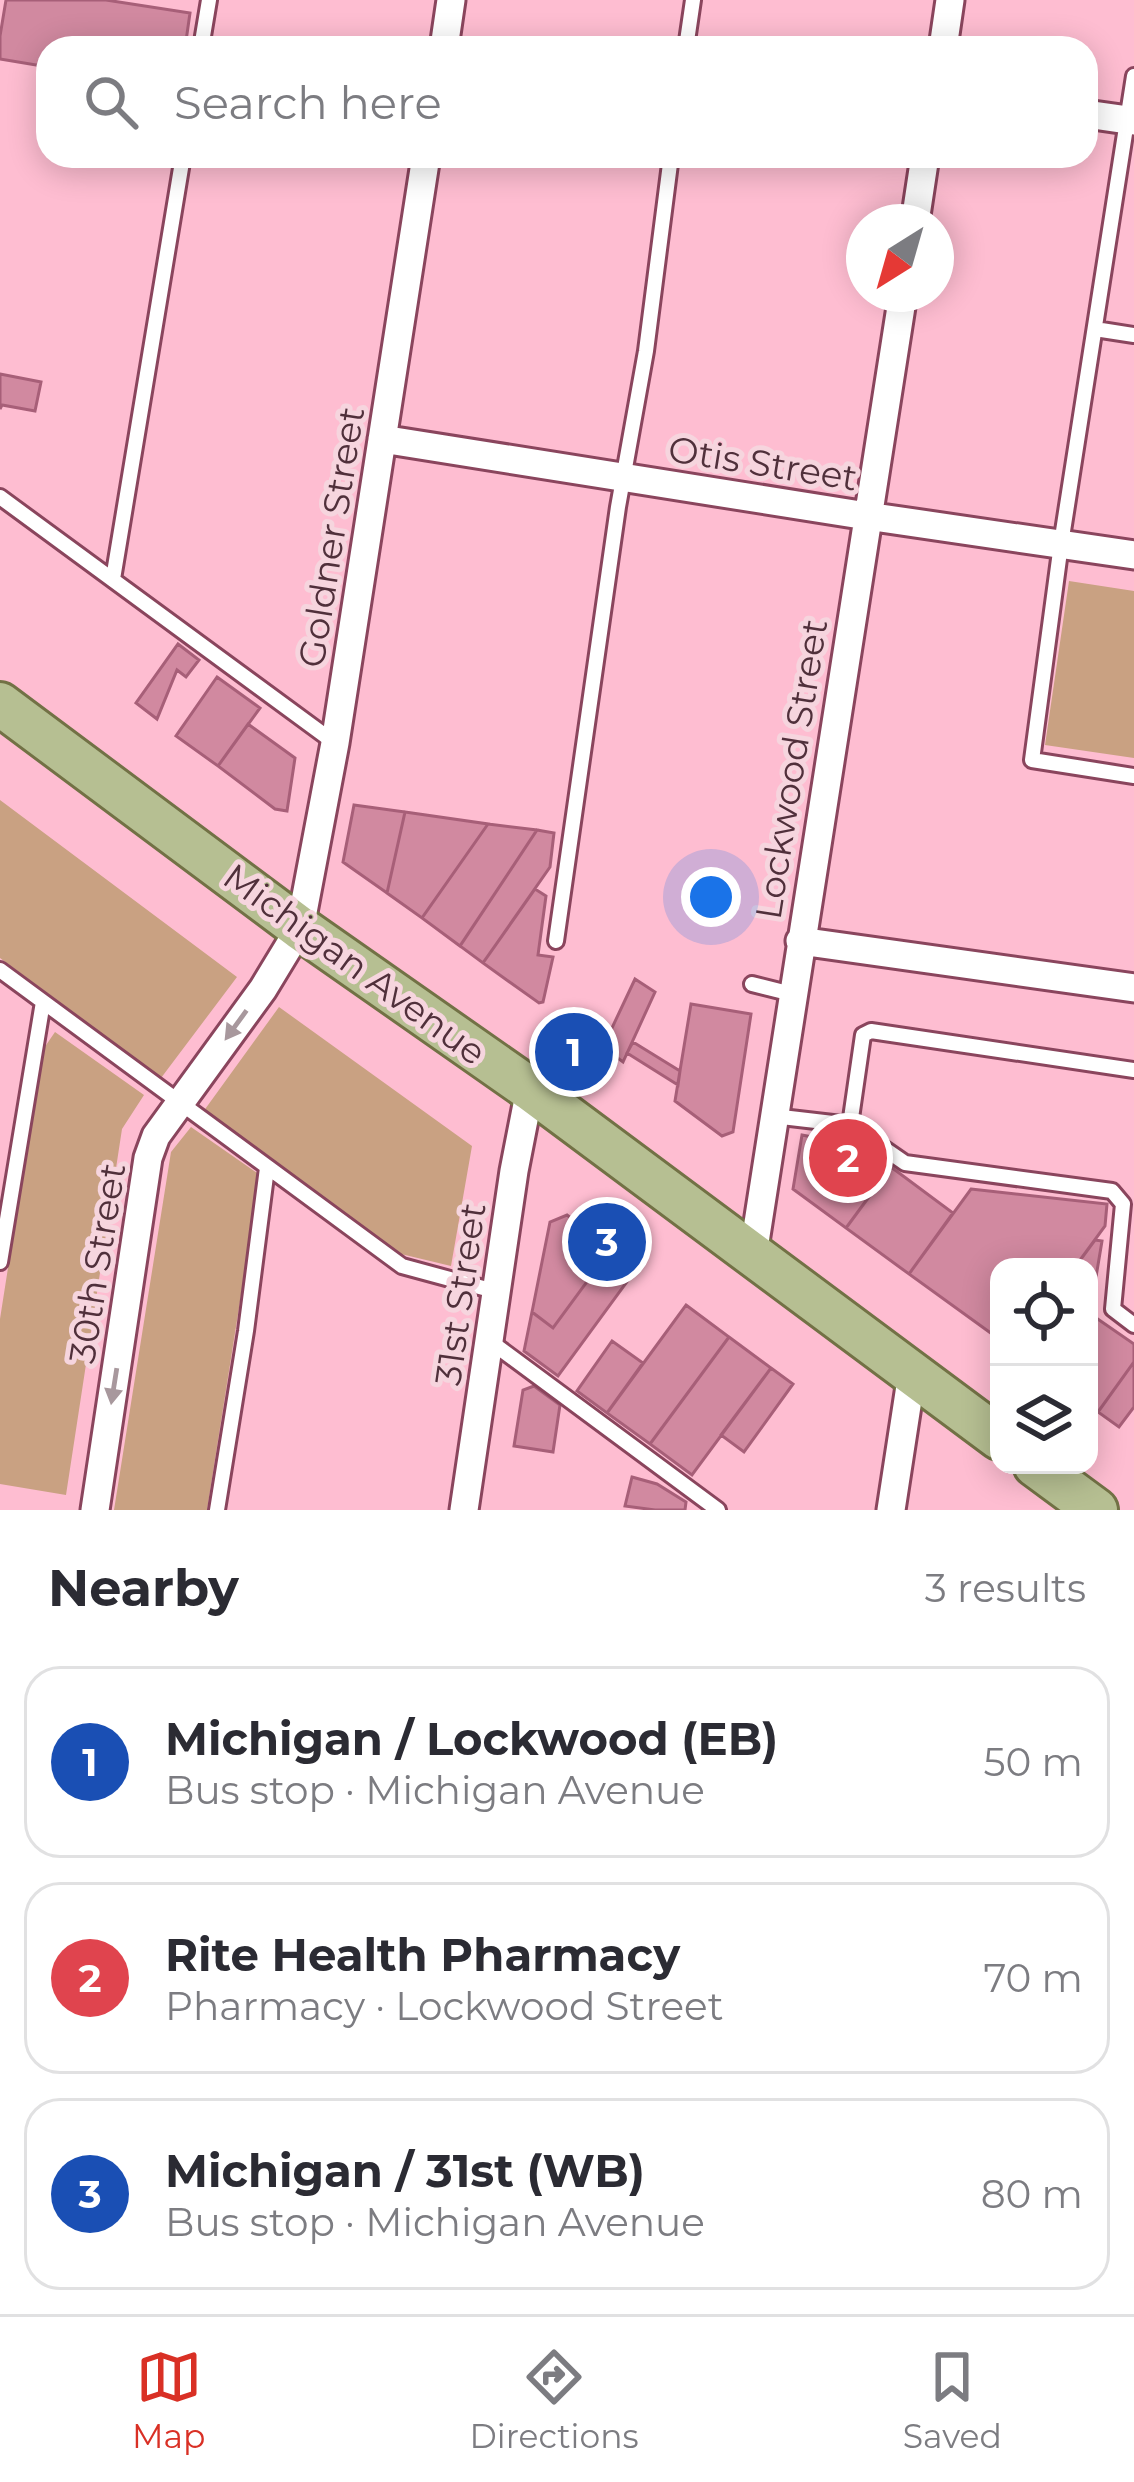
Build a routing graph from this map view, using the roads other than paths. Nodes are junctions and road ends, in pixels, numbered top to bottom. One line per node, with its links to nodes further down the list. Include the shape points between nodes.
1 (209, 0): 5 (lane)
2 (451, 0): 6 (street)
3 (692, 0): 7 (lane)
4 (950, 0): 8 (street)
5 (203, 36)
6 (445, 36)
7 (688, 36)
8 (945, 36)
9 (1134, 76): 11 (lane)
10 (1098, 116): 11 (street)
11 (1131, 120): 18 (lane)
12 (181, 168): 26 (lane)
13 (425, 168): 20 (street, Goldner Street)
14 (669, 168): 21 (lane)
15 (923, 168): 16 (street)
16 (918, 204)
17 (900, 312): 23 (street, Lockwood Street)
18 (1094, 329): 19 (lane); 24 (lane)
19 (1134, 335)
20 (382, 439): 21 (street, Otis Street); 28 (street, Goldner Street)
21 (624, 478): 23 (street, Otis Street); 31 (lane)
22 (0, 497): 26 (lane)
23 (867, 516): 24 (street, Otis Street); 32 (street, Lockwood Street)
24 (1061, 544): 25 (street, Otis Street); 29 (lane, via 1032,760)
25 (1134, 555)
26 (113, 580): 28 (lane)
27 (0, 704): 30 (main road, Michigan Avenue)
28 (335, 743): 30 (street, Goldner Street)
29 (1134, 776)
30 (300, 928): 39 (main road, Michigan Avenue); 40 (street, 30th Street, one-way to 40)
31 (556, 941)
32 (800, 941): 35 (street); 36 (street, Lockwood Street)
33 (0, 970): 37 (lane)
34 (752, 984): 36 (lane)
35 (1134, 988)
36 (792, 994): 41 (street, Lockwood Street)
37 (43, 1002): 40 (lane); 45 (lane)
38 (1134, 1070): 42 (lane, via 871,1031 863,1035)
39 (530, 1089): 44 (main road, Michigan Avenue); 46 (street, 31st Street)
40 (179, 1105): 43 (lane); 53 (street, 30th Street, one-way to 53, via 148,1158)
41 (773, 1116): 42 (lane); 44 (street, Lockwood Street)
42 (850, 1125): 47 (lane, via 905,1163 1112,1191 1123,1204 1113,1309)
43 (267, 1168): 46 (lane, via 402,1266); 54 (lane)
44 (753, 1255): 49 (main road, Michigan Avenue)
45 (0, 1262)
46 (498, 1292): 48 (street, 31st Street)
47 (1134, 1325)
48 (490, 1342): 52 (lane); 55 (street, 31st Street)
49 (912, 1373): 50 (main road, Michigan Avenue); 56 (street)
50 (990, 1431)
51 (1047, 1474): 57 (main road)
52 (716, 1509)
53 (95, 1510)
54 (217, 1510)
55 (464, 1510)
56 (891, 1510)
57 (1096, 1510)

